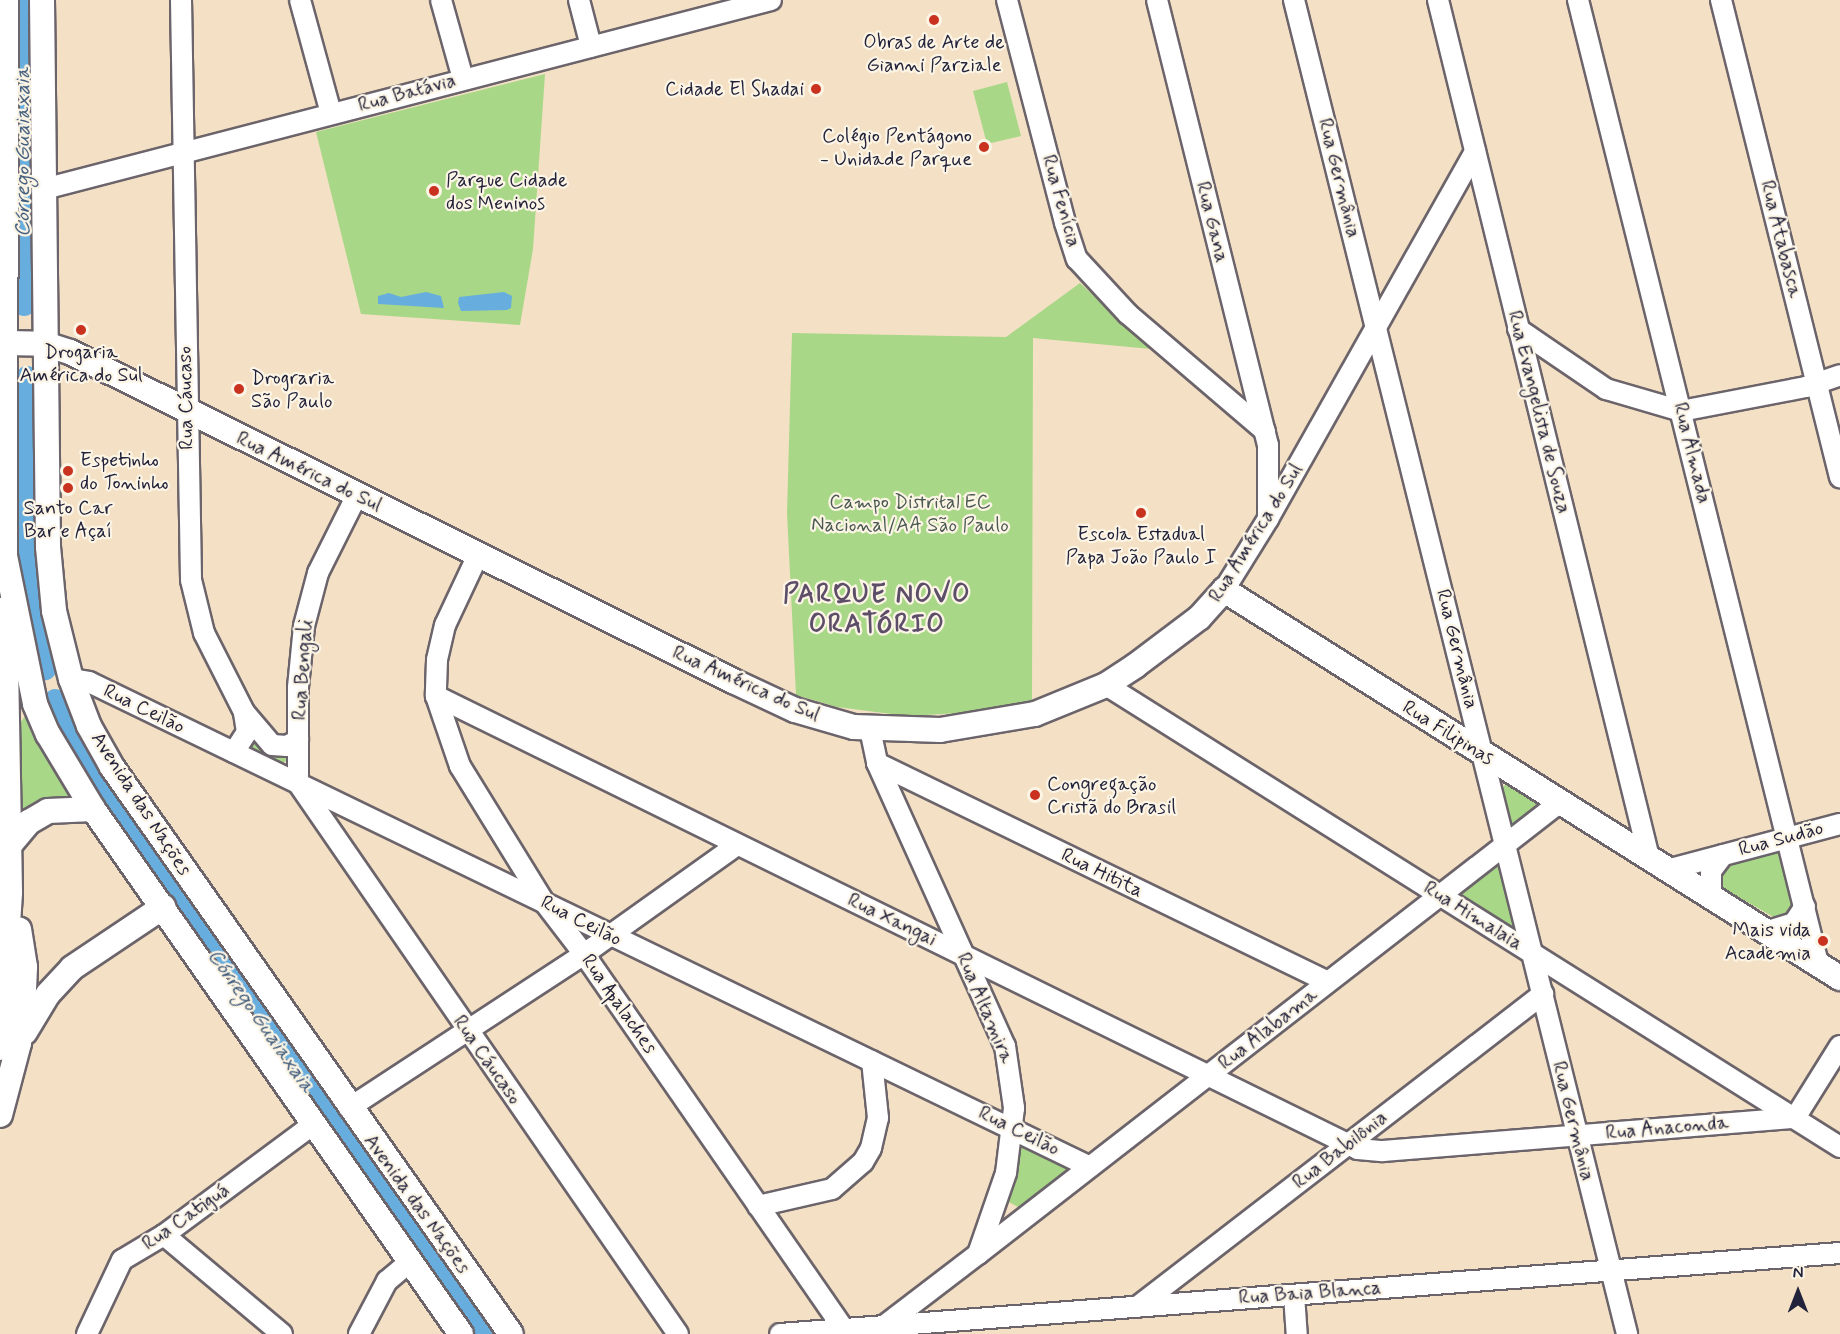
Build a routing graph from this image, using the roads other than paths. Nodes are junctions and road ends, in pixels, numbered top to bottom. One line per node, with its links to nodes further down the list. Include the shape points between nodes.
1 (6, 0): 21 (main road, Avenida das Nações)
2 (42, 0): 20 (main road, Avenida das Nações)
3 (181, 0): 19 (street, Rua Cáucaso)
4 (300, 0): 17 (street)
5 (441, 0): 16 (street)
6 (579, 0): 15 (street)
7 (771, 0): 14 (street, Rua Batávia)
8 (1007, 0): 32 (street, Rua Fenícia, via 1077,259 1128,314)
9 (1156, 0): 32 (street, Rua Gana)
10 (1294, 0): 24 (street, Rua Germânia)
11 (1438, 0): 18 (street, Rua Evangelista de Souza)
12 (1578, 0): 31 (street, Rua Almada)
13 (1721, 0): 29 (street, Rua Atabasca)
14 (724, 6): 15 (street, Rua Batávia)
15 (591, 46): 16 (street, Rua Batávia)
16 (463, 79): 17 (street, Rua Batávia)
17 (331, 113): 19 (street, Rua Batávia)
18 (1475, 151): 24 (street, Rua América do Sul); 25 (street, Rua Evangelista de Souza)
19 (184, 152): 20 (street, Rua Batávia); 30 (street, Rua Cáucaso)
20 (44, 189): 23 (main road, Avenida das Nações)
21 (3, 198): 22 (main road, Avenida das Nações)
22 (4, 296): 23 (main road, via 27,322); 26 (main road, Avenida das Nações)
23 (45, 316): 27 (main road, Avenida das Nações)
24 (1377, 327): 33 (street, Rua América do Sul); 50 (street, Rua Germânia)
25 (1518, 329): 31 (street, via 1606,389); 55 (street, Rua Evangelista de Souza)
26 (3, 344): 27 (main road, Rua América do Sul); 35 (main road, Avenida das Nações)
27 (45, 344): 30 (main road, Rua América do Sul, via 70,352); 41 (main road, Avenida das Nações, via 49,574)
28 (1840, 375): 29 (street)
29 (1816, 381): 31 (street, via 1704,410); 34 (street, Rua Atabasca)
30 (186, 411): 36 (main road, Rua América do Sul); 45 (street, Rua Cáucaso, via 191,580 196,610 215,660)
31 (1681, 411): 57 (street, Rua Almada)
32 (1266, 438): 33 (street); 37 (street, Rua Gana)
33 (1295, 472): 37 (street, Rua América do Sul)
34 (1840, 477)
35 (3, 483): 39 (main road, Avenida das Nações)
36 (357, 495): 38 (main road, Rua América do Sul); 48 (street, Rua Bengali, via 310,598 299,669)
37 (1268, 519): 40 (street, Rua América do Sul)
38 (478, 555): 44 (street, Rua Apalaches, via 445,625 436,660); 47 (main road, Rua América do Sul, via 795,710)
39 (5, 556): 43 (main road, Avenida das Nações); 46 (main road)
40 (1218, 598): 42 (main road, Rua América do Sul, via 1173,640); 50 (main road, Rua Filipinas, via 1248,608)
41 (71, 680): 43 (main road); 49 (street, Rua Ceilão, via 89,682); 87 (main road, Avenida das Nações, via 89,726 112,767)
42 (1106, 684): 47 (main road, Rua América do Sul, via 1035,714 1003,722 940,730); 65 (street, Rua Himalaia)
43 (32, 695): 46 (main road, via 16,710); 54 (main road, Avenida das Nações, via 48,734)
44 (436, 696): 59 (street, Rua Xangai); 67 (street, Rua Apalaches, via 460,766)
45 (244, 712): 48 (street, Rua Cáucaso, via 272,745 287,746); 49 (street, via 247,732)
46 (7, 729): 61 (main road)
47 (870, 729): 51 (street, Rua Altamira)
48 (298, 740): 52 (street, Rua Bengali)
49 (234, 752): 52 (street, Rua Ceilão)
50 (1483, 754): 53 (main road, Rua Filipinas); 60 (street, Rua Germânia)
51 (877, 764): 72 (street, Rua Altamira); 79 (street, Rua Hitita)
52 (298, 783): 67 (street, Rua Ceilão); 82 (street, Rua Cáucaso)
53 (1559, 802): 58 (main road, Rua Filipinas); 60 (street, Rua Alabama)
54 (93, 809): 61 (main road, via 48,810 29,822); 69 (main road, Avenida das Nações)
55 (1640, 823): 58 (street, via 1631,838); 63 (street, Rua Evangelista de Souza)
56 (1840, 824): 57 (street, Rua Sudão)
57 (1788, 837): 62 (street, Rua Sudão); 68 (street, Rua Almada)
58 (1620, 840): 63 (main road, Rua Filipinas)
59 (737, 845): 71 (street); 72 (street, Rua Xangai)
60 (1506, 845): 65 (street, Rua Alabama); 74 (street, Rua Germânia)
61 (8, 847): 64 (main road)
62 (1723, 855): 63 (street, Rua Sudão); 66 (street, Rua Sudão, via 1711,871)
63 (1658, 864): 66 (main road)
64 (10, 892): 76 (main road); 80 (main road)
65 (1440, 895): 74 (street, Rua Himalaia); 79 (street, Rua Alabama)
66 (1711, 897): 70 (main road)
67 (544, 902): 71 (street, Rua Ceilão); 73 (street, Rua Apalaches)
68 (1805, 906): 70 (street, via 1794,923); 75 (street, Rua Almada)
69 (163, 907): 77 (main road); 90 (main road, Avenida das Nações)
70 (1768, 931): 75 (main road)
71 (609, 937): 73 (street); 85 (street, Rua Ceilão)
72 (962, 953): 86 (street, Rua Xangai); 91 (street, Rua Altamira, via 1005,1046 1013,1085)
73 (584, 954): 82 (street); 96 (street, Rua Apalaches)
74 (1533, 954): 81 (street, Rua Germânia); 89 (street, Rua Himalaia)
75 (1818, 963): 78 (main road)
76 (25, 967): 77 (main road, via 50,972); 83 (main road)
77 (72, 968): 83 (main road)
78 (1840, 978)
79 (1328, 982): 86 (street, Rua Alabama)
80 (3, 985): 83 (main road)
81 (1543, 994): 92 (street, Rua Germânia); 93 (street, Rua Babilônia)
82 (466, 1031): 87 (street); 111 (street, Rua Cáucaso)
83 (10, 1046): 88 (main road)
84 (1840, 1046): 89 (street)
85 (872, 1061): 91 (street, Rua Ceilão); 96 (street, via 878,1118 871,1148 863,1162 832,1189)
86 (1208, 1076): 93 (street, Rua Xangai); 95 (street, Rua Alabama)
87 (349, 1108): 110 (main road, Avenida das Nações)
88 (0, 1115)
89 (1795, 1118): 92 (street, Rua Anaconda); 94 (street, Rua Himalaia)
90 (315, 1123): 97 (street, Rua Catiguá); 100 (main road, Avenida das Nações)
91 (1013, 1128): 95 (street, Rua Ceilão); 99 (street, Rua Altamira, via 1006,1173)
92 (1576, 1136): 93 (street, Rua Anaconda, via 1383,1151 1365,1151); 101 (street, Rua Germânia)
93 (1347, 1144): 103 (street, Rua Babilônia)
94 (1840, 1147)
95 (1090, 1167): 99 (street, Rua Alabama)
96 (758, 1206): 105 (street, Rua Apalaches)
97 (164, 1235): 106 (street, Rua Catiguá, via 118,1266); 107 (street)
98 (1840, 1253): 101 (street, Rua Baia Blanca)
99 (978, 1254): 104 (street)
100 (410, 1262): 108 (street, via 387,1281); 109 (main road, Avenida das Nações)
101 (1610, 1271): 102 (street, Rua Baia Blanca); 114 (street, Rua Germânia)
102 (1294, 1295): 103 (street, Rua Baia Blanca); 113 (street)
103 (1137, 1307): 104 (street, Rua Baia Blanca)
104 (885, 1325): 105 (street, Rua Baia Blanca)
105 (845, 1332): 112 (street, Rua Baia Blanca)
106 (90, 1333)
107 (282, 1334)
108 (359, 1334)
109 (461, 1334)
110 (511, 1334)
111 (678, 1334)
112 (780, 1334)
113 (1297, 1334)
114 (1627, 1334)

